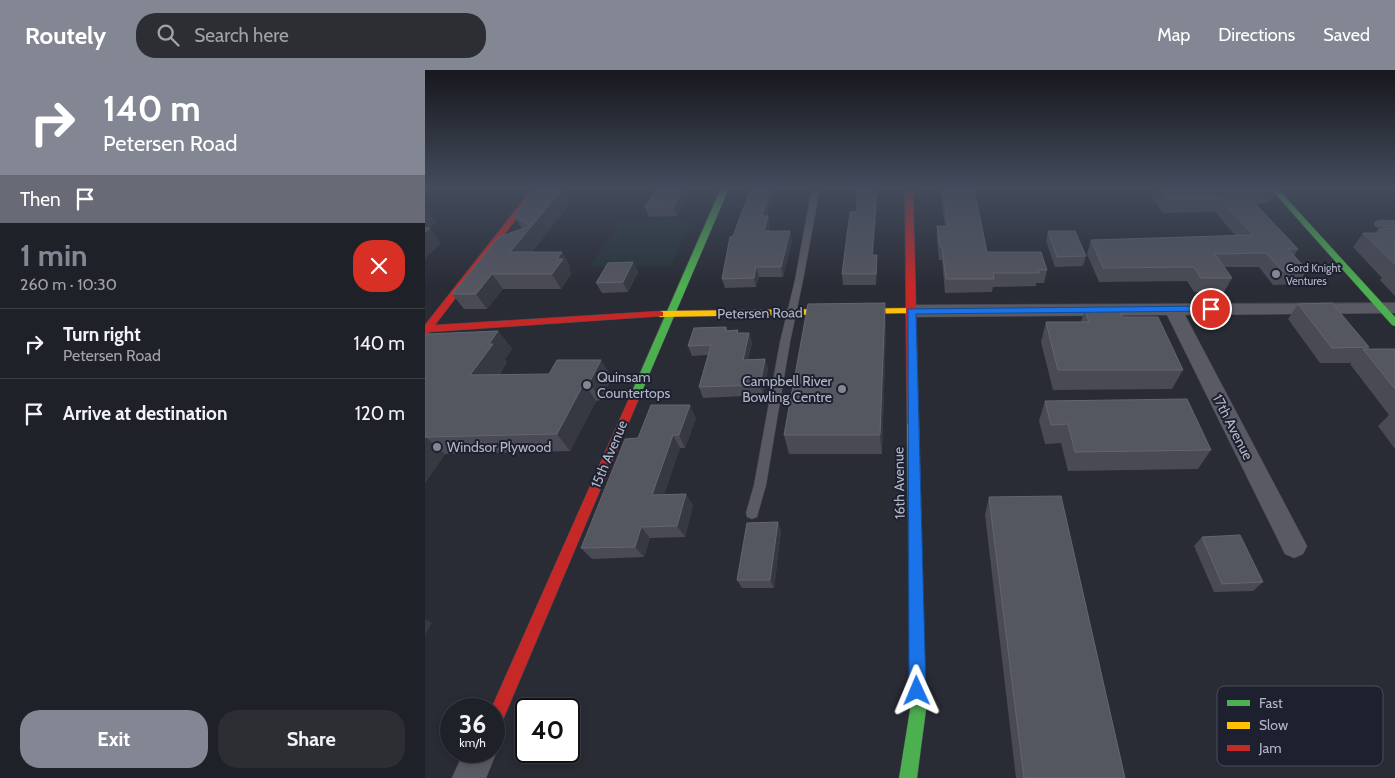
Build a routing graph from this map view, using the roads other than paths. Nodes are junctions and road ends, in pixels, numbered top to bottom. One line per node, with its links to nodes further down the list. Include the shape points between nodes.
1 (510, 221): 12 (street)
2 (710, 221): 10 (street, 15th Avenue)
3 (809, 221): 9 (lane)
4 (910, 221): 8 (street, 16th Avenue)
5 (1305, 221): 6 (street)
6 (1388, 308): 7 (street, Petersen Road); 11 (street)
7 (1173, 309): 8 (street, Petersen Road); 14 (street, 17th Avenue)
8 (912, 311): 9 (street, Petersen Road); 18 (street, 16th Avenue, via 918,710)
9 (791, 312): 10 (street, Petersen Road); 13 (lane)
10 (670, 313): 12 (street, Petersen Road); 15 (street, 15th Avenue)
11 (1395, 323)
12 (426, 330)
13 (752, 513)
14 (1294, 546)
15 (504, 698)
16 (476, 763): 17 (street)
17 (469, 778)
18 (908, 778)

